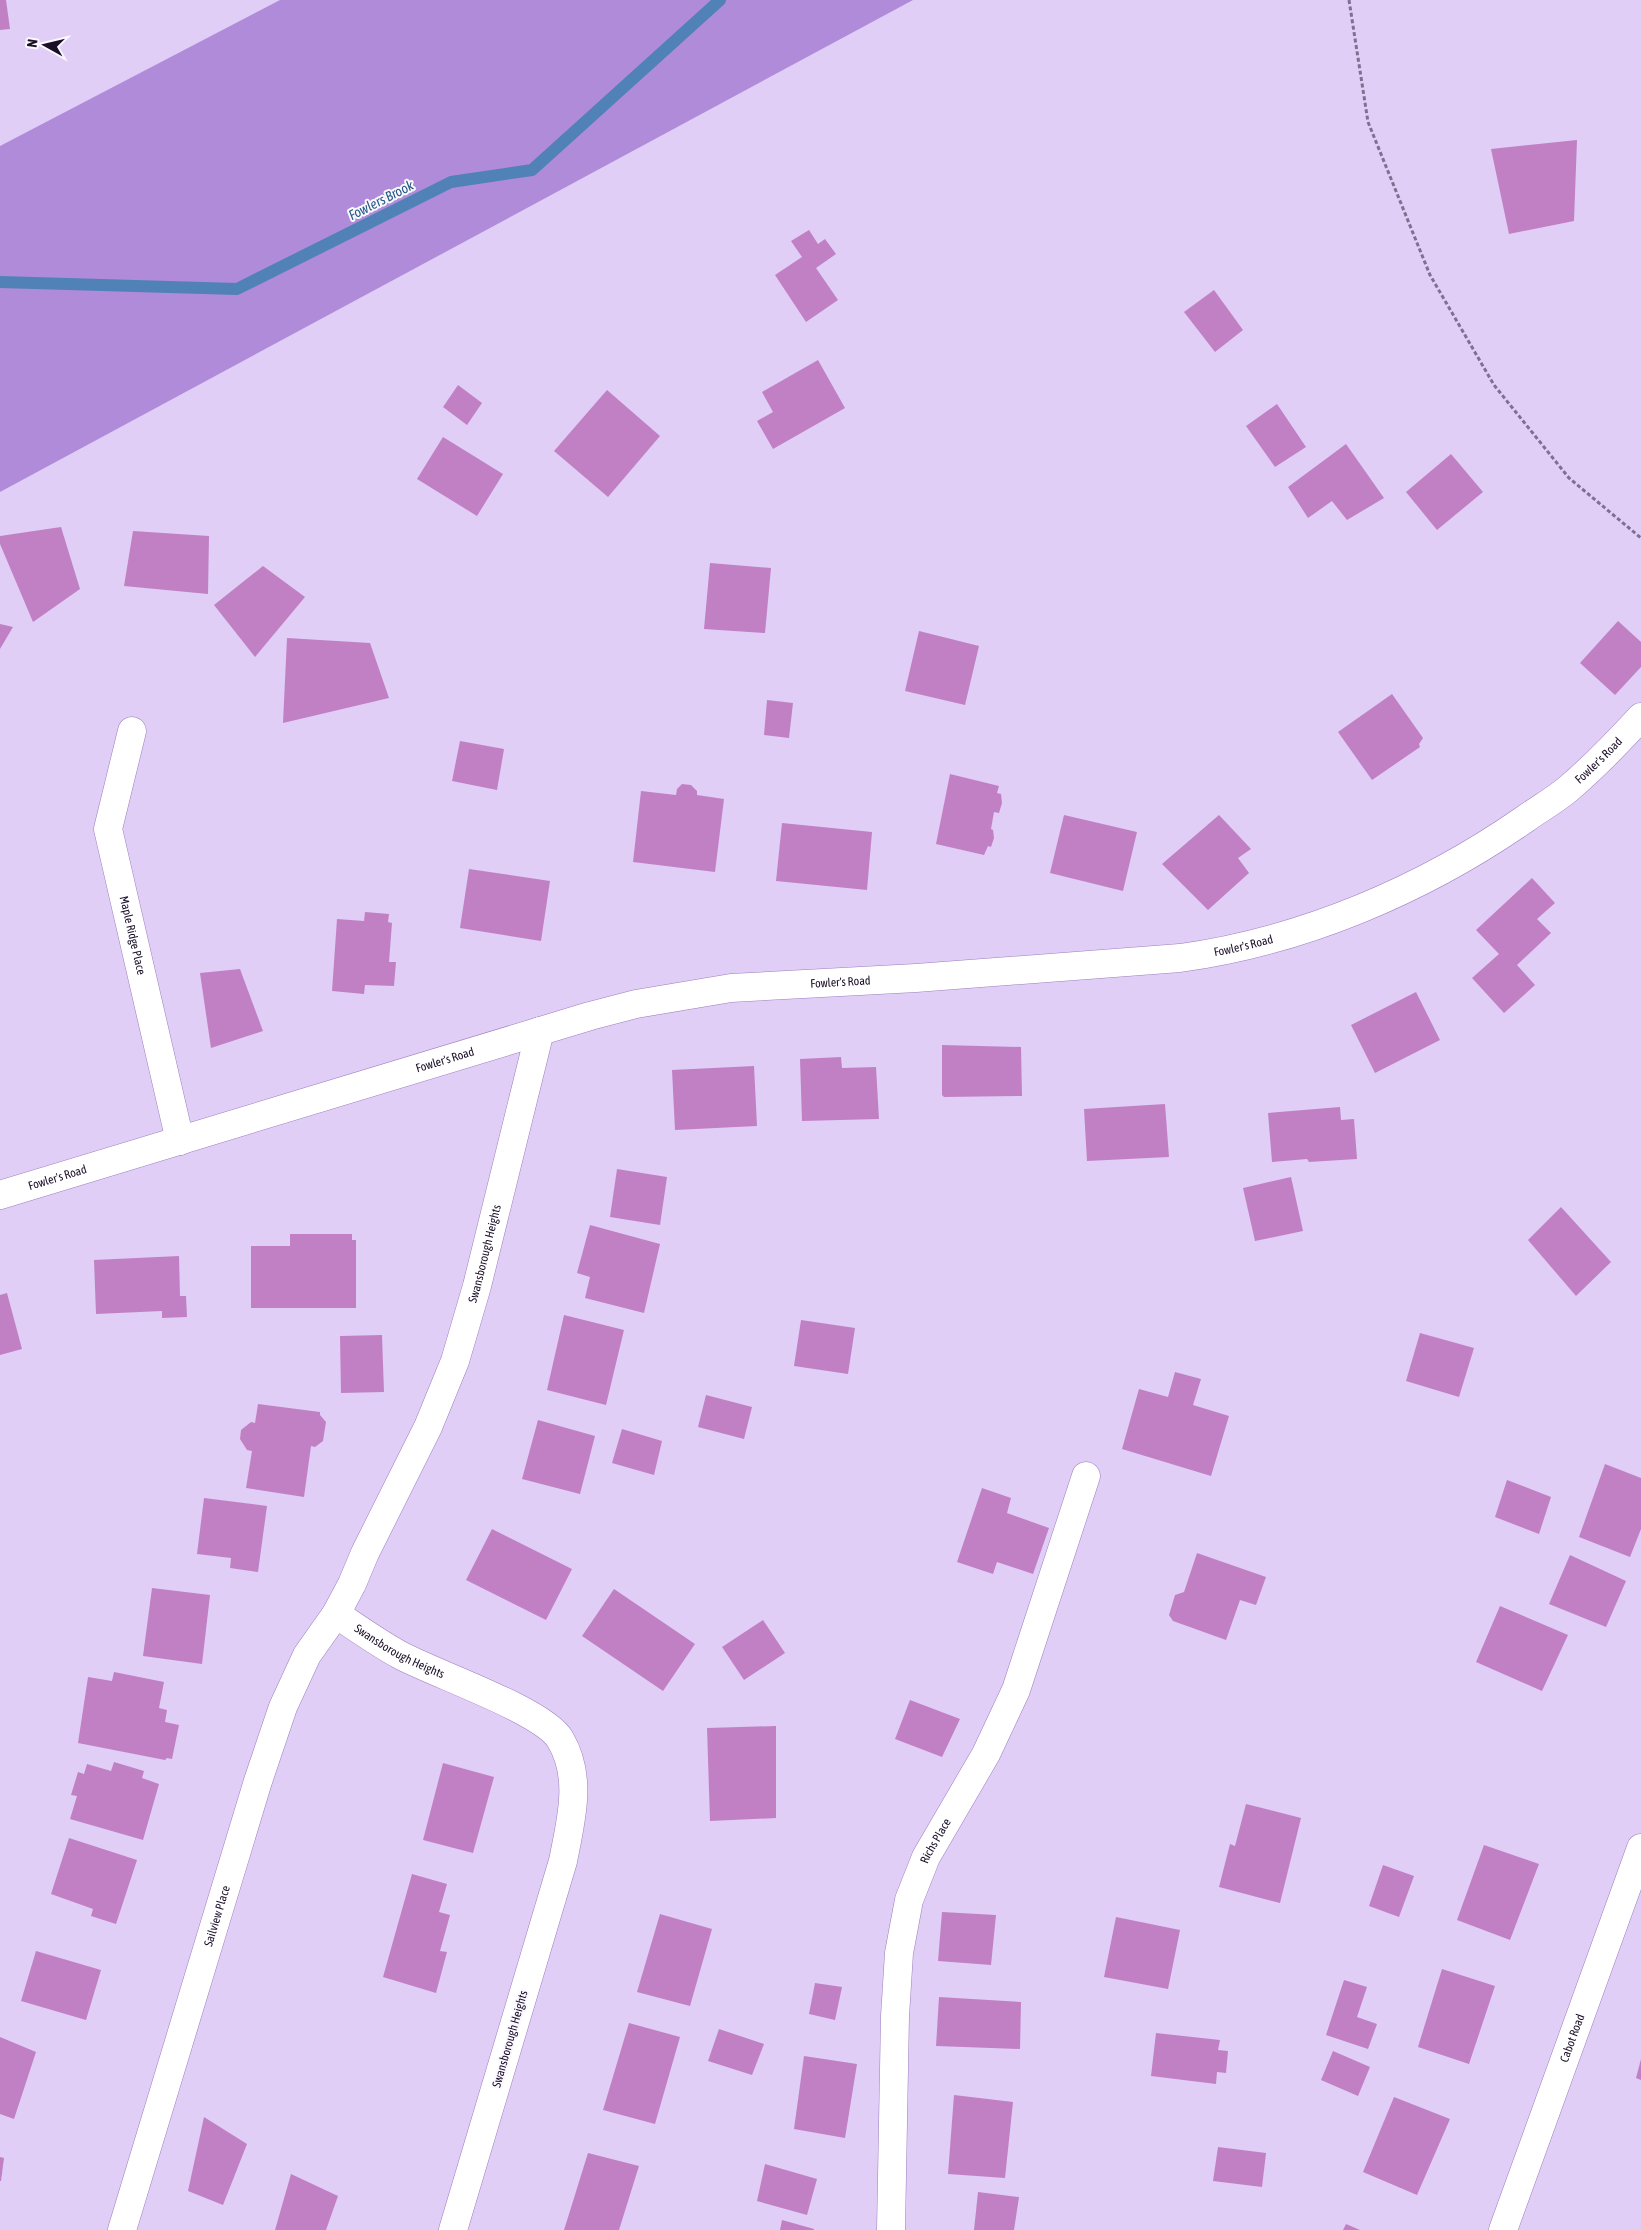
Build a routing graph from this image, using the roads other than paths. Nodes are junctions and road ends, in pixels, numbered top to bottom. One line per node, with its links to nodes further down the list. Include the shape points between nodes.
1 (1641, 717): 3 (street, Fowler's Road, via 1567,789 1491,842 1437,873 1374,902 1277,938 1214,954 1145,961 731,988 636,1004)
2 (132, 731): 4 (street, Maple Ridge Place, via 108,828)
3 (540, 1031): 4 (street, Fowler's Road); 7 (street, Swansborough Heights, via 475,1295 455,1361 428,1427)
4 (180, 1141): 5 (street, Fowler's Road)
5 (0, 1195)
6 (1086, 1476): 11 (street, Richs Place, via 1016,1690 986,1754 926,1857 909,1900 899,1952 895,2016)
7 (336, 1614): 9 (street, Sailview Place, via 295,1677 270,1742); 10 (street, Swansborough Heights, via 398,1654 544,1723 559,1737 573,1780 573,1805 563,1861)
8 (1641, 1848): 12 (street, Cabot Road)
9 (122, 2230)
10 (453, 2230)
11 (891, 2230)
12 (1504, 2230)

